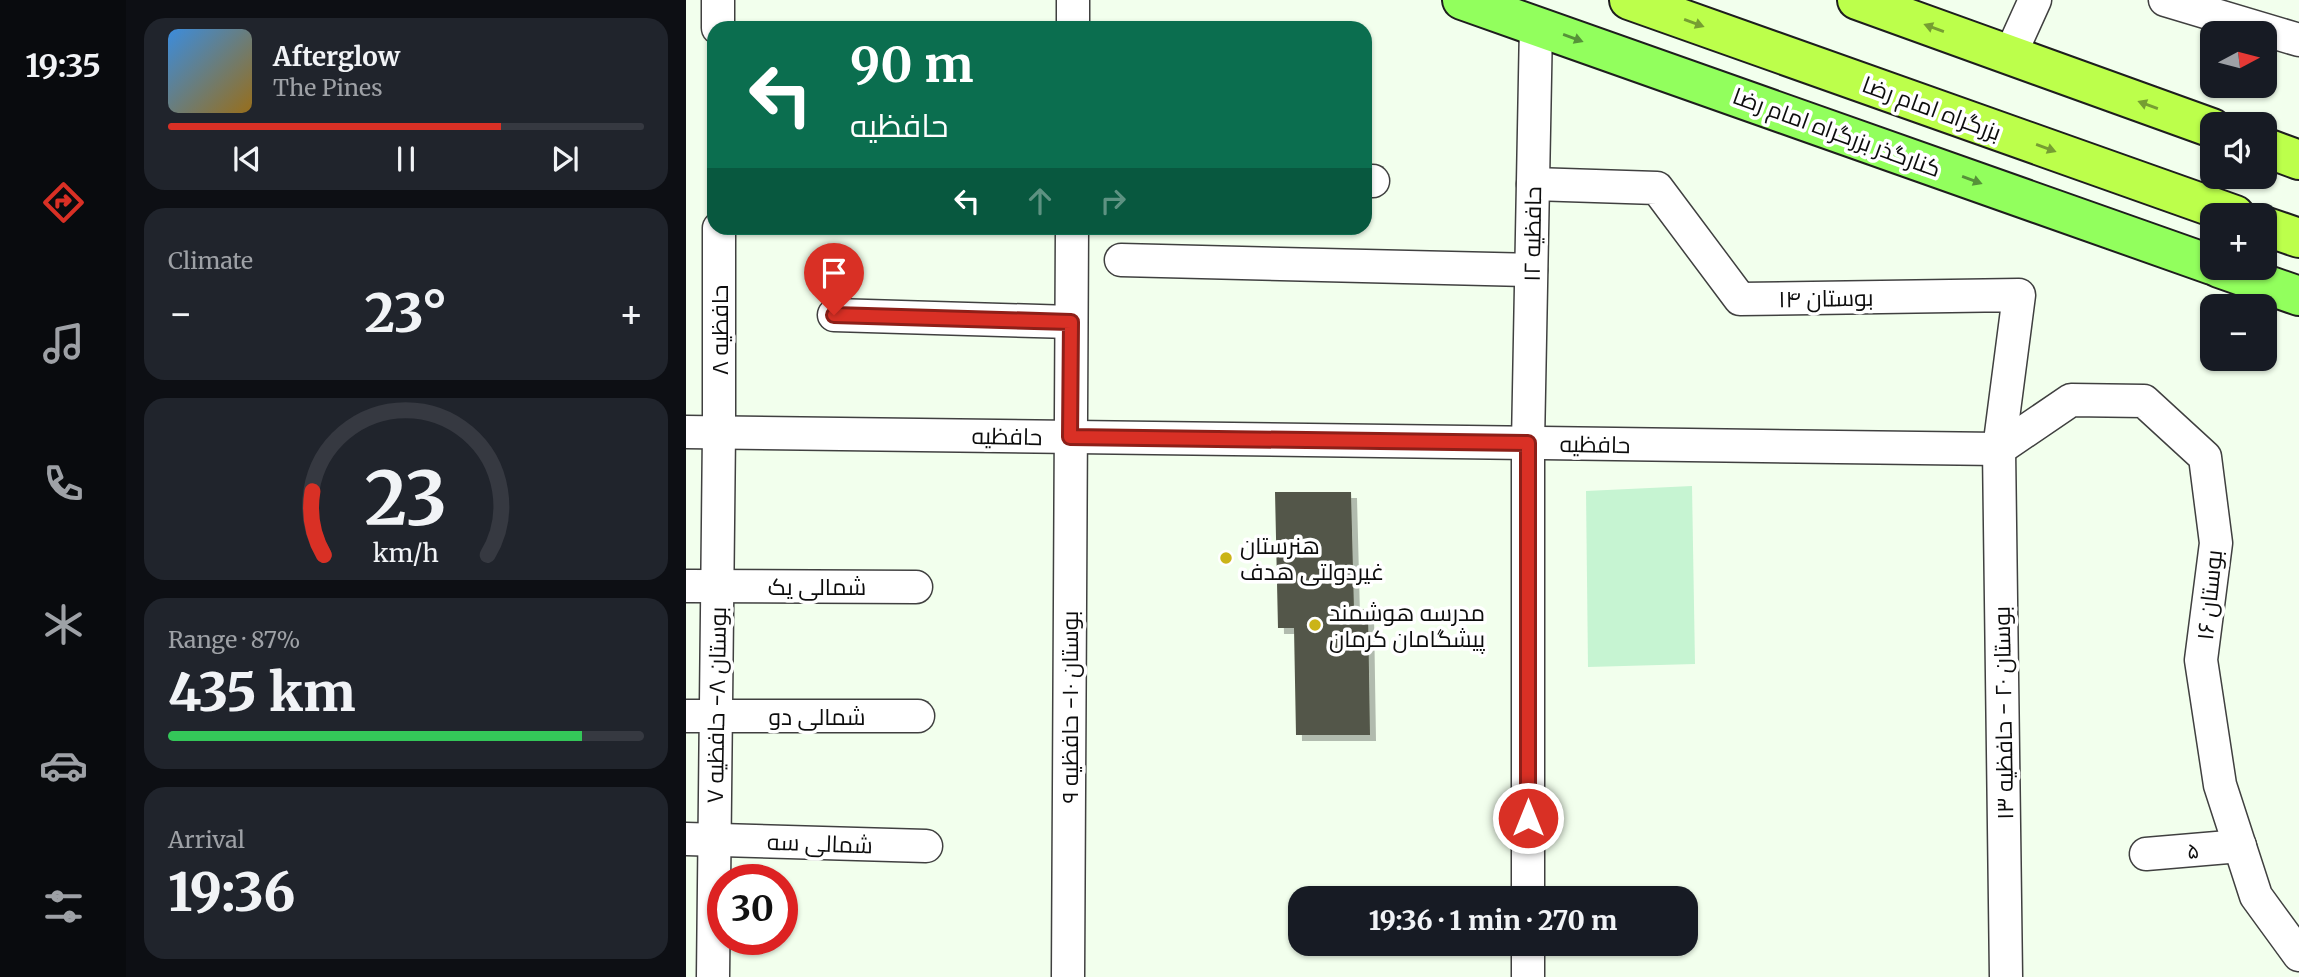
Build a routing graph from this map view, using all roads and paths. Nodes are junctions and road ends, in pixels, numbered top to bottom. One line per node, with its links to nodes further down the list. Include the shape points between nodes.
1 (718, 0): 8 (street)
2 (1073, 0): 9 (street)
3 (1462, 0): 10 (main road, کنارگذر بزرگراه امام رضا)
4 (1629, 0): 17 (highway, بزرگراه امام رضا, one-way to 17)
5 (1857, 0): 12 (highway, one-way to 5)
6 (2035, 0): 12 (street)
7 (2171, 1): 11 (street)
8 (718, 21)
9 (1073, 21)
10 (1536, 25): 16 (street, حافظیه ۱۲); 23 (main road, کنارگذر بزرگراه امام رضا, one-way to 23)
11 (2299, 40)
12 (2010, 55): 13 (highway, one-way to 12)
13 (2200, 124)
14 (2277, 152): 15 (highway)
15 (2299, 160)
16 (1533, 184): 24 (street, حافظیه ۱۲); 33 (street, بوستان ۱۴, via 1657,188 1740,299 2019,295)
17 (2201, 203)
18 (2277, 230): 21 (highway)
19 (719, 235): 30 (street, حافظیه ۸)
20 (1072, 235): 28 (street, بوستان ۱۰- حافظیه ۹)
21 (2299, 238)
22 (1121, 260): 24 (street)
23 (2200, 261)
24 (1531, 270): 32 (street, حافظیه ۱۲)
25 (2253, 280): 26 (main road)
26 (2299, 296)
27 (834, 315): 28 (street)
28 (1071, 322): 31 (street, بوستان ۱۰- حافظیه ۹)
29 (686, 432): 30 (street, حافظیه)
30 (719, 432): 31 (street, حافظیه); 35 (street, بوستان ۸- حافظیه ۷)
31 (1070, 437): 32 (street, حافظیه); 47 (street, بوستان ۱۰- حافظیه ۹)
32 (1528, 443): 33 (street, حافظیه); 43 (street, حافظیه ۱۲)
33 (1999, 449): 41 (street, بوستان ۱۶, via 2071,400 2144,401 2205,457 2216,543 2201,660 2220,785); 49 (street, بوستان ۲۰ - حافظیه ۱۳)
34 (686, 586): 35 (street, شمالی یک)
35 (718, 586): 36 (street, شمالی یک); 38 (street, بوستان ۸- حافظیه ۷)
36 (916, 587)
37 (918, 716): 38 (street, شمالی دو)
38 (701, 717): 39 (street, بوستان ۸- حافظیه ۷)
39 (700, 840): 40 (street, شمالی سه); 46 (street, بوستان ۸- حافظیه ۷)
40 (926, 846)
41 (2240, 846): 42 (street, ۵); 44 (street, بوستان ۱۶, via 2256,896)
42 (2146, 854)
43 (1528, 886)
44 (2299, 954)
45 (1528, 956): 48 (street)
46 (713, 977)
47 (1068, 977)
48 (1528, 977)
49 (2006, 977)

